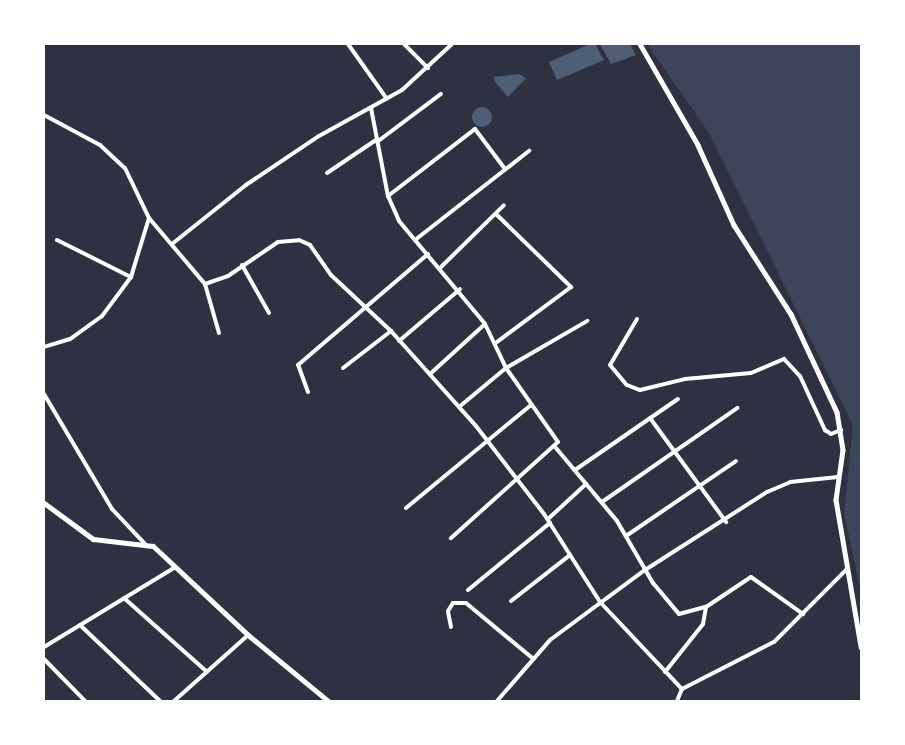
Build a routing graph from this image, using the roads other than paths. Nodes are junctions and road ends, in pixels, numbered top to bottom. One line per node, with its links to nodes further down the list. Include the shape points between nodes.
1 (348, 44): 7 (street)
2 (404, 44): 5 (street)
3 (452, 44): 5 (street)
4 (640, 44): 47 (street, via 698,145 734,225 791,314 823,377)
5 (428, 68): 7 (street)
6 (441, 94): 10 (street)
7 (387, 99): 8 (street)
8 (371, 108): 10 (street); 20 (street, via 254,179)
9 (44, 115): 17 (street, via 100,146 125,168)
10 (376, 141): 13 (street); 14 (street)
11 (529, 151): 12 (street)
12 (505, 169): 14 (street, via 475,128); 19 (street)
13 (327, 174)
14 (388, 196): 19 (street)
15 (504, 205): 16 (street)
16 (496, 214): 23 (street); 35 (street, via 572,287)
17 (149, 218): 20 (street); 24 (street)
18 (57, 240): 24 (street)
19 (415, 240): 21 (street)
20 (172, 244): 25 (street)
21 (428, 254): 23 (street); 27 (street)
22 (242, 265): 25 (street); 27 (street, via 278,242 299,240 310,245 331,275); 28 (street)
23 (441, 267): 26 (street)
24 (131, 277): 36 (street, via 102,316 70,340)
25 (205, 284): 33 (street)
26 (460, 289): 31 (street); 34 (street)
27 (368, 308): 32 (street); 40 (street, via 295,368)
28 (269, 313)
29 (637, 319): 47 (street, via 610,365 627,385 640,390 685,379 751,373 784,359 800,376 825,430 831,434)
30 (587, 321): 38 (street)
31 (485, 324): 35 (street); 39 (street)
32 (391, 331): 34 (street); 37 (street)
33 (219, 333)
34 (399, 341): 39 (street)
35 (497, 342): 38 (street)
36 (44, 348)
37 (343, 368)
38 (506, 368): 43 (street); 44 (street)
39 (430, 374): 44 (street)
40 (308, 392)
41 (44, 394): 64 (street, via 112,508)
42 (678, 399): 46 (street)
43 (531, 405): 48 (street); 49 (street, via 558,442)
44 (459, 407): 48 (street)
45 (737, 408): 50 (street)
46 (650, 418): 50 (street); 52 (street)
47 (841, 430): 53 (street)
48 (486, 441): 54 (street); 59 (street)
49 (556, 448): 52 (street); 54 (street)
50 (674, 450): 56 (street); 57 (street)
51 (736, 462): 56 (street)
52 (576, 470): 55 (street)
53 (838, 477): 61 (street, via 790,482 767,492); 68 (street, via 836,500)
54 (517, 479): 60 (street); 63 (street)
55 (586, 484): 57 (street); 60 (street)
56 (700, 484): 61 (street); 62 (street)
57 (602, 502): 62 (street)
58 (44, 503): 64 (main road, via 93,539)
59 (406, 508)
60 (549, 521): 65 (street); 69 (street)
61 (726, 522): 67 (street)
62 (626, 536): 67 (street)
63 (451, 538)
64 (146, 545): 66 (main road, via 153,546)
65 (570, 555): 71 (street); 72 (street)
66 (174, 568): 70 (street); 77 (main road)
67 (645, 570): 72 (street); 73 (street, via 680,614)
68 (846, 570): 74 (street); 79 (street)
69 (468, 590)
70 (124, 598): 75 (street); 82 (street)
71 (511, 601)
72 (600, 602): 80 (street); 83 (street)
73 (706, 607): 74 (street, via 751,577); 83 (street, via 703,624)
74 (803, 614): 84 (street, via 774,642)
75 (80, 625): 78 (street); 86 (street)
76 (451, 627): 80 (street, via 448,611 453,603 466,603)
77 (248, 635): 82 (street); 88 (main road)
78 (44, 647)
79 (861, 647)
80 (532, 657): 89 (street)
81 (44, 659): 85 (street)
82 (207, 672): 87 (street)
83 (665, 672): 84 (street)
84 (682, 689): 90 (street)
85 (85, 701)
86 (160, 701)
87 (174, 701)
88 (328, 701)
89 (497, 701)
90 (677, 701)

